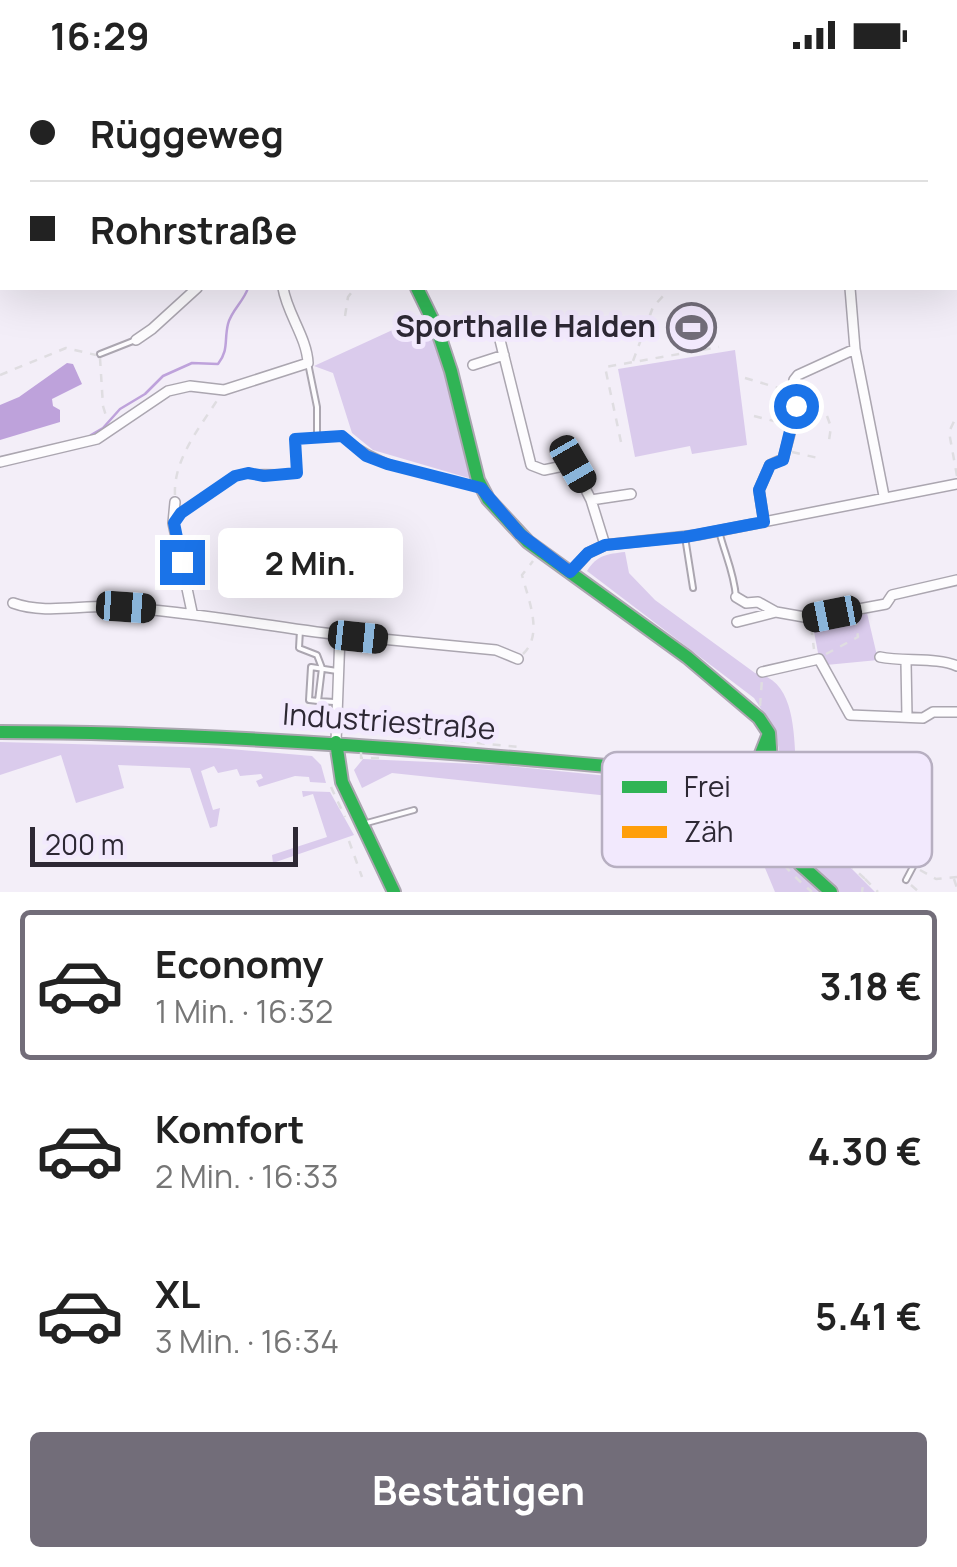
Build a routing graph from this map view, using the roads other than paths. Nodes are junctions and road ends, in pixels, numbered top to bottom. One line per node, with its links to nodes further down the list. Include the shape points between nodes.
1 (195, 290): 6 (street)
2 (283, 290): 10 (street)
3 (418, 290): 17 (main road, via 451,371)
4 (850, 290): 7 (street)
5 (498, 332): 9 (street)
6 (136, 340): 8 (lane)
7 (855, 349): 12 (street, via 803,370); 19 (street)
8 (100, 354)
9 (504, 356): 11 (street); 20 (street, via 531,465 544,470 573,464)
10 (308, 363): 14 (lane); 15 (street, via 224,390 168,391 98,439)
11 (472, 365)
12 (794, 391): 13 (street); 13 (street, via 808,390 812,398)
13 (796, 413): 22 (street, via 783,460 770,465 759,490)
14 (318, 438): 17 (lane, via 342,436 387,464); 23 (lane, via 295,439 297,473 235,476)
15 (0, 462)
16 (957, 481): 19 (street)
17 (481, 488): 27 (main road, via 507,522)
18 (630, 494): 20 (street)
19 (884, 496): 22 (street)
20 (591, 500): 26 (street)
21 (175, 502): 23 (street)
22 (764, 522): 24 (street)
23 (174, 523): 32 (street)
24 (719, 531): 25 (street); 30 (lane)
25 (685, 537): 26 (street); 29 (lane)
26 (605, 545): 27 (street)
27 (570, 572): 48 (main road, via 687,657 760,718)
28 (957, 580): 33 (street, via 892,594 886,604 810,618)
29 (693, 588)
30 (741, 600): 33 (street); 33 (street, via 743,621)
31 (13, 603): 32 (street)
32 (192, 612): 34 (street)
33 (776, 612)
34 (300, 630): 35 (street); 40 (lane, via 299,648 317,655)
35 (340, 634): 37 (street, via 496,650); 41 (street)
36 (880, 657): 38 (street)
37 (518, 659)
38 (906, 662): 39 (street); 46 (street)
39 (957, 666)
40 (322, 668): 41 (lane); 43 (lane); 43 (lane, via 311,667 309,700)
41 (337, 671): 44 (street)
42 (762, 672): 46 (street, via 818,659 850,715)
43 (318, 701): 44 (lane)
44 (336, 702): 49 (street)
45 (957, 712): 46 (street)
46 (907, 718)
47 (0, 732): 49 (main road, Industriestraße)
48 (769, 734): 50 (main road); 51 (main road)
49 (336, 742): 52 (main road, Industriestraße); 54 (main road, via 342,782)
50 (761, 752)
51 (771, 752)
52 (602, 766)
53 (414, 810): 54 (lane)
54 (363, 824): 58 (main road)
55 (803, 867): 59 (main road)
56 (914, 867): 57 (lane)
57 (906, 880)
58 (394, 892)
59 (831, 892)

